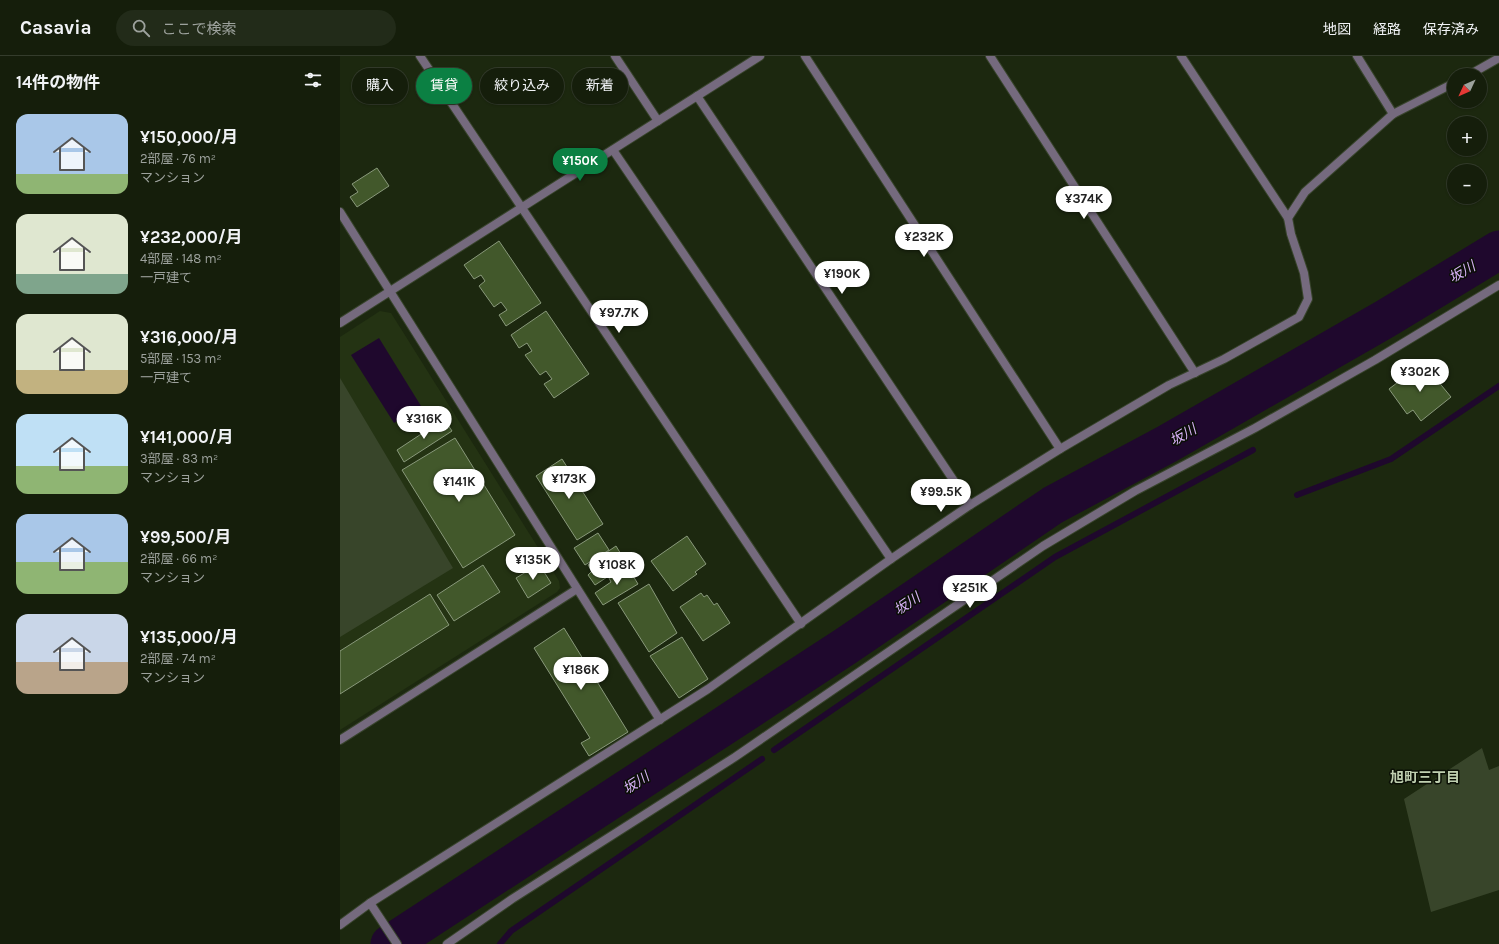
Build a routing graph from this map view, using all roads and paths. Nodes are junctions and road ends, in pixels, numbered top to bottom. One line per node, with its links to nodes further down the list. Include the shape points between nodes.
1 (420, 56): 15 (street)
2 (615, 56): 13 (street)
3 (760, 56): 11 (street)
4 (805, 56): 22 (street)
5 (990, 56): 21 (street)
6 (1181, 56): 17 (street)
7 (1356, 56): 12 (street)
8 (1499, 58): 9 (street)
9 (1481, 68)
10 (1447, 87): 12 (street)
11 (697, 96): 13 (street); 23 (street)
12 (1393, 114): 17 (street, via 1305,192)
13 (658, 121): 14 (street)
14 (613, 150): 15 (street); 24 (street)
15 (522, 207): 19 (street); 26 (street)
16 (340, 212): 19 (street)
17 (1288, 218): 21 (street, via 1304,273 1308,300 1299,317 1224,359)
18 (1499, 285): 32 (street, via 1375,360 1255,428 1135,491 1043,546 742,752 512,899)
19 (390, 291): 20 (street); 25 (street)
20 (340, 323)
21 (1195, 372): 22 (street)
22 (1060, 449): 23 (street)
23 (970, 505): 24 (street)
24 (891, 559): 26 (street)
25 (577, 589): 27 (street); 28 (street)
26 (801, 624): 27 (street)
27 (660, 720): 29 (street)
28 (340, 740)
29 (370, 903): 30 (street); 31 (street)
30 (340, 925)
31 (397, 944)
32 (447, 944)

